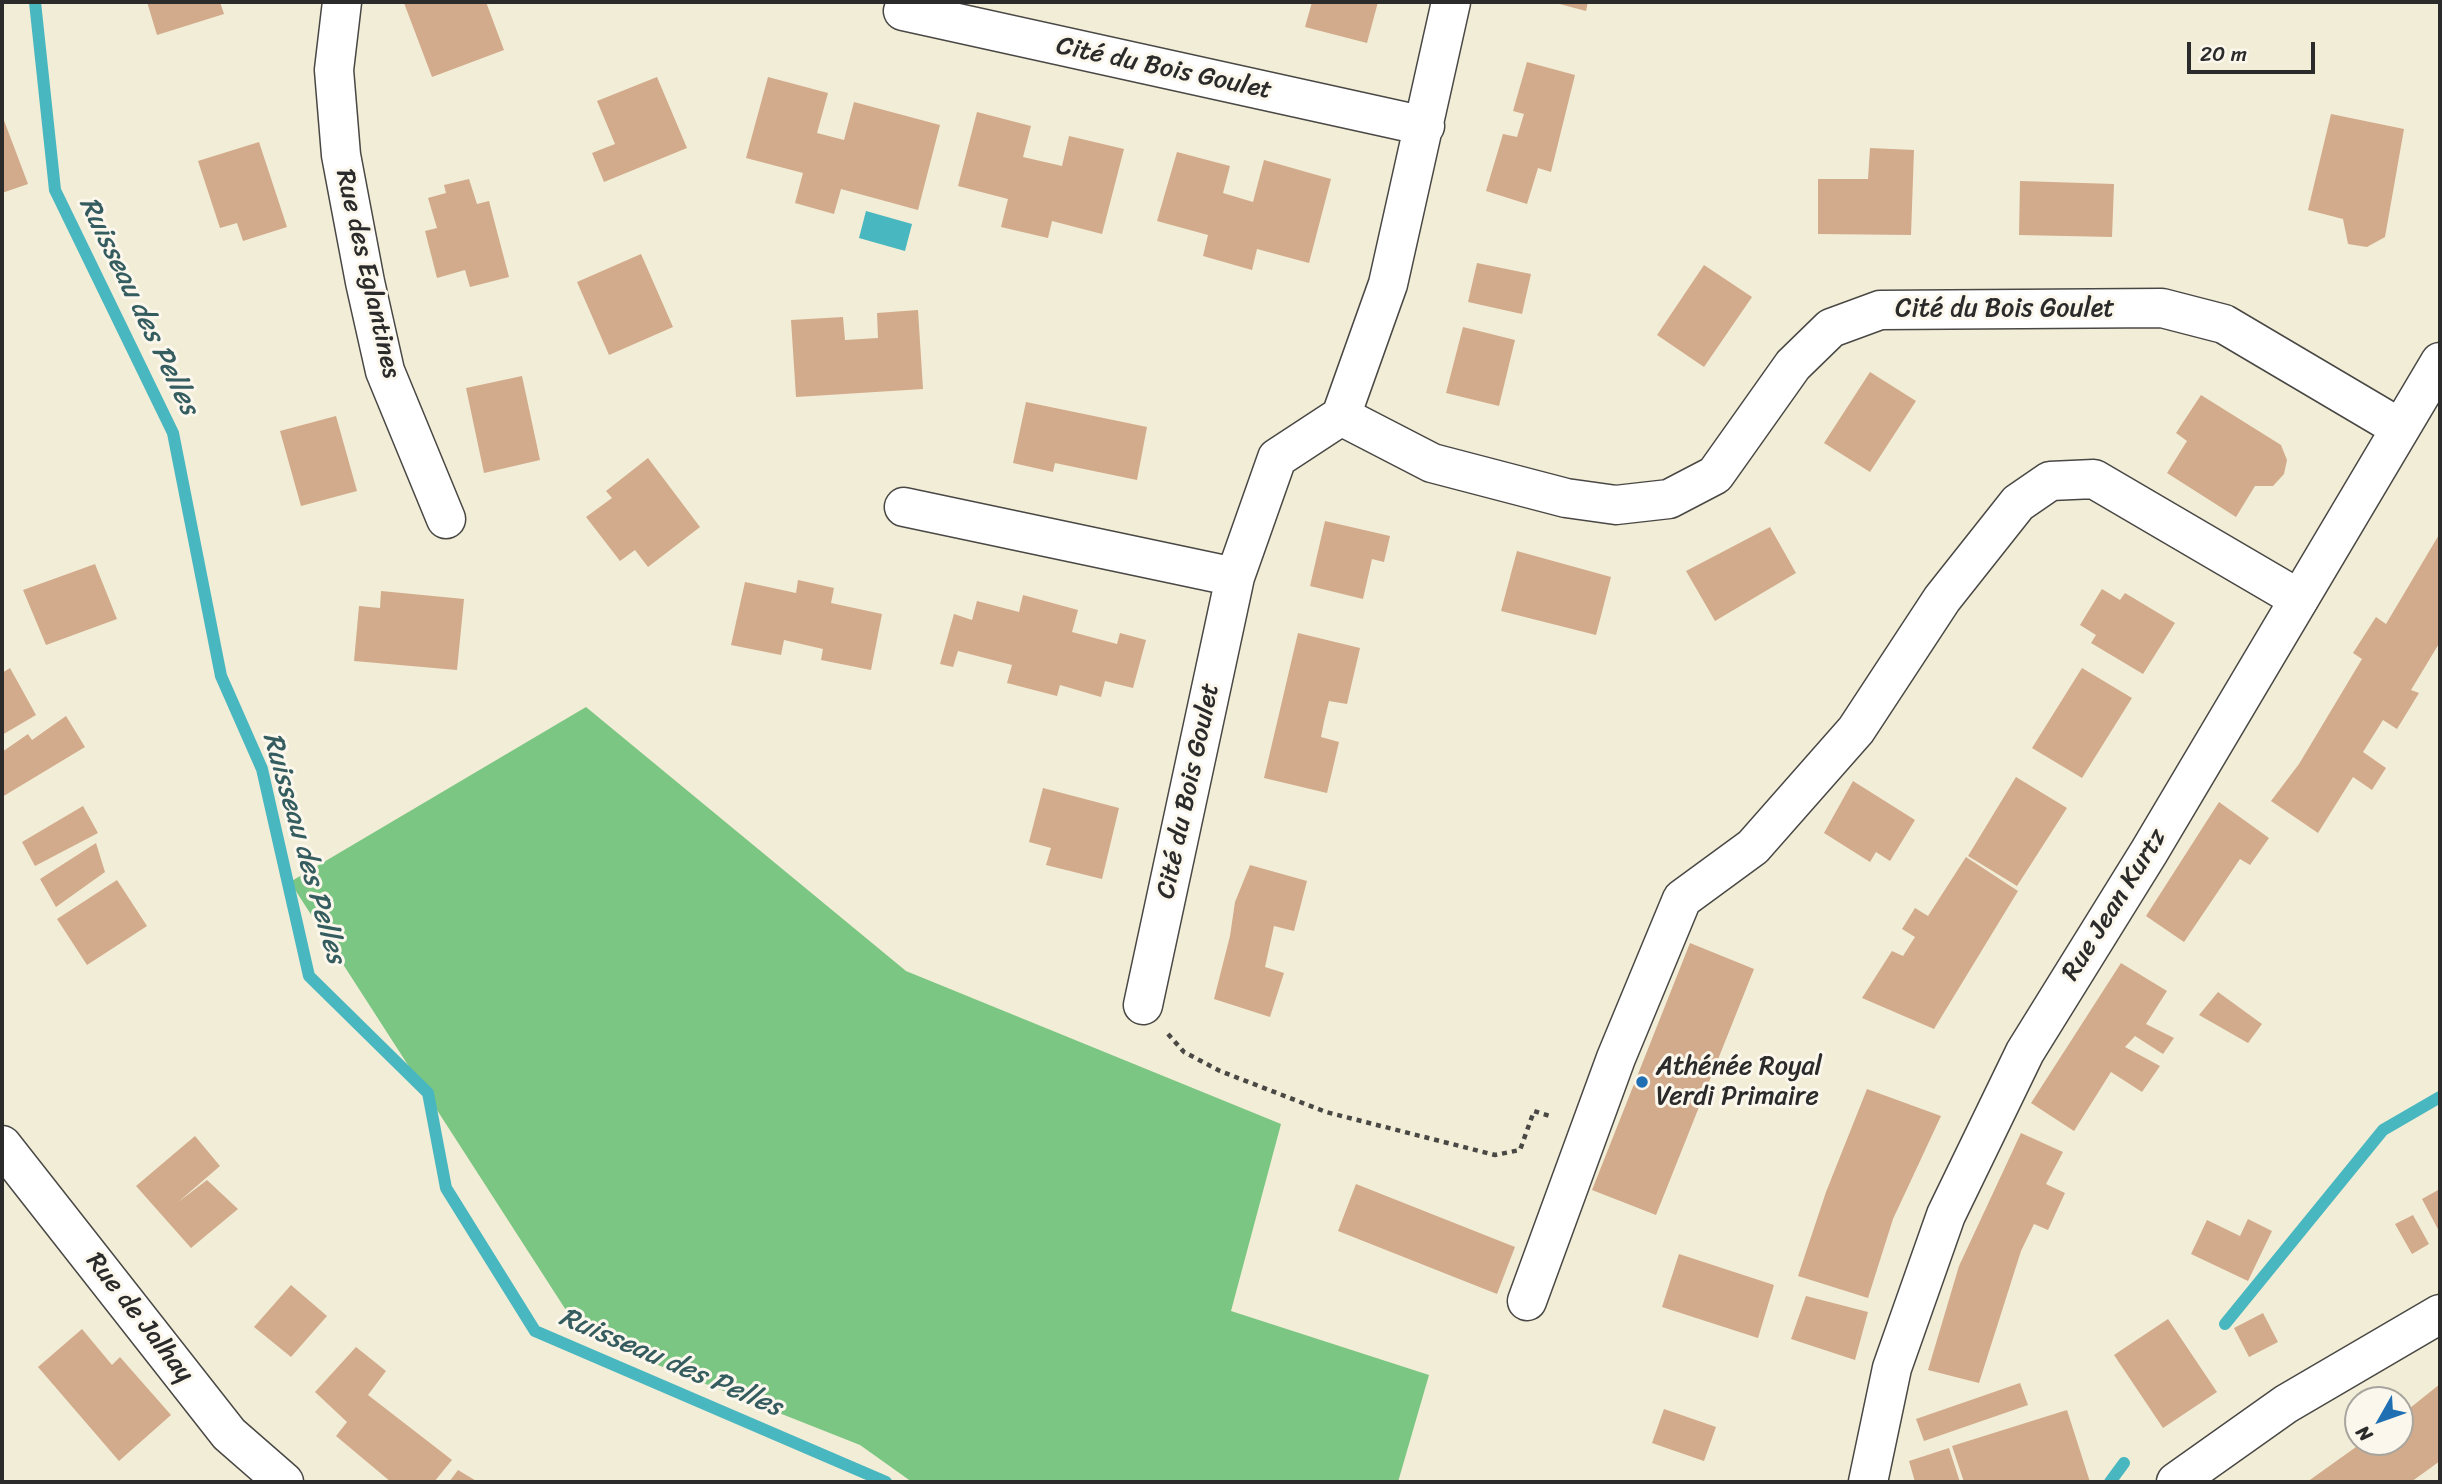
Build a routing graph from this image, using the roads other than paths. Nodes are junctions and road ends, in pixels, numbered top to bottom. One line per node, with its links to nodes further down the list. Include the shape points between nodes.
1 (1451, 2): 4 (street)
2 (336, 7): 9 (street, Rue des Eglantines, via 334,70 341,155 365,282 385,371)
3 (903, 11): 4 (street, Cité du Bois Goulet)
4 (1425, 126): 6 (street, via 1388,284)
5 (2440, 362): 7 (street, Rue Jean Kurtz)
6 (1341, 416): 7 (street, Cité du Bois Goulet, via 1432,463 1552,494 1616,505 1669,499 1715,475 1793,365 1831,328 1880,310 2162,308 2224,324); 10 (street, Cité du Bois Goulet, via 1277,458)
7 (2400, 428): 11 (street, Rue Jean Kurtz)
8 (904, 507): 10 (street)
9 (446, 520)
10 (1235, 577): 12 (street, Cité du Bois Goulet)
11 (2299, 599): 14 (street, via 2094,479 2050,481 2018,503 1942,598 1856,730 1753,847 1682,899); 17 (street, Rue Jean Kurtz, via 2012,1077 1946,1215 1892,1368)
12 (1143, 1005)
13 (2, 1145): 16 (street, Rue de Jalhay, via 229,1434)
14 (1527, 1301)
15 (2440, 1314): 18 (street, via 2286,1404)
16 (284, 1482)
17 (1868, 1482)
18 (2176, 1482)

